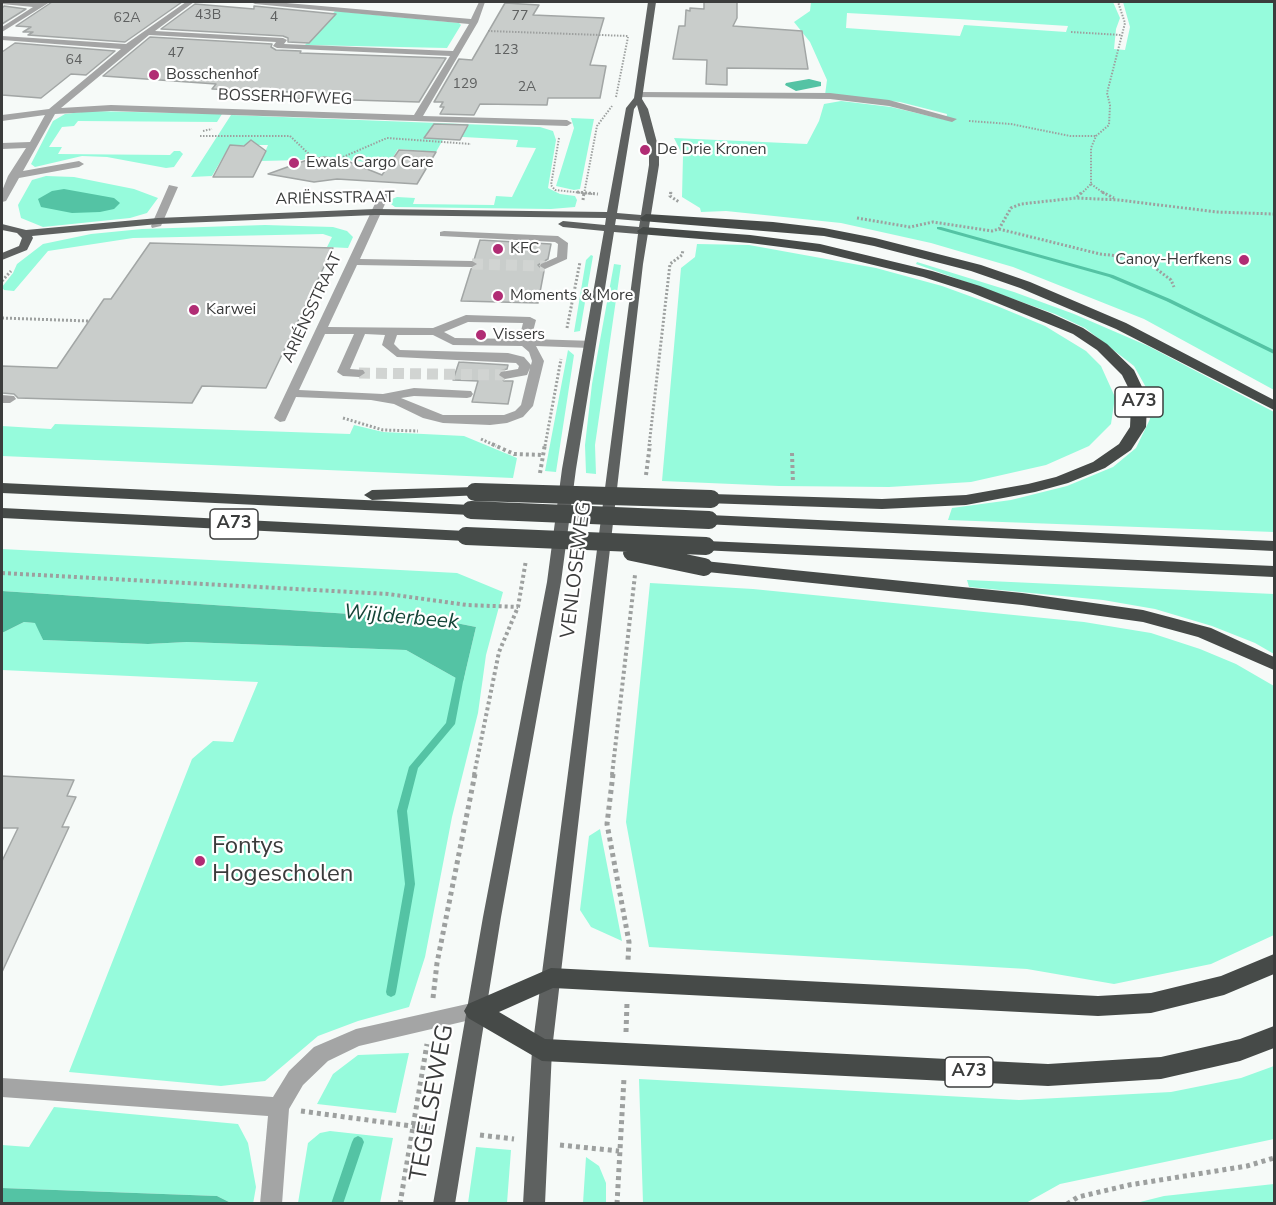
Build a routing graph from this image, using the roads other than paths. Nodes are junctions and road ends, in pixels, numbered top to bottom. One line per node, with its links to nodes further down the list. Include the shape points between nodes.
1 (2, 2): 7 (street)
2 (190, 2): 12 (street)
3 (255, 2): 8 (street)
4 (363, 2): 8 (street)
5 (482, 2): 9 (street)
6 (652, 2): 16 (main road, VENLOSEWEG)
7 (43, 3): 10 (street)
8 (356, 12): 9 (street)
9 (474, 22): 15 (street)
10 (6, 24): 11 (street)
11 (2, 30)
12 (149, 33): 14 (street); 15 (street, via 283,40 278,46)
13 (2, 38): 14 (street)
14 (128, 47): 17 (street)
15 (455, 54): 18 (street)
16 (639, 97): 20 (street, via 830,96 889,103); 30 (main road, VENLOSEWEG, via 630,108); 32 (main road, VENLOSEWEG, via 654,150)
17 (52, 111): 18 (street, BOSSERHOFWEG, via 111,108); 19 (street, BOSSERHOFWEG); 22 (street)
18 (418, 117): 21 (street, BOSSERHOFWEG)
19 (2, 118)
20 (952, 119)
21 (564, 123)
22 (32, 145): 23 (street); 25 (street)
23 (2, 146)
24 (80, 164): 25 (street)
25 (14, 176): 28 (street)
26 (172, 187): 31 (street)
27 (385, 193): 29 (street, ARIÉNSSTRAAT)
28 (2, 200)
29 (373, 216): 30 (main road, ARIËNSSTRAAT); 31 (main road, ARIËNSSTRAAT); 37 (street, ARIÉNSSTRAAT)
30 (610, 221): 32 (main road, ARIËNSSTRAAT); 45 (main road, VENLOSEWEG)
31 (157, 223): 35 (main road, ARIËNSSTRAAT)
32 (645, 224): 51 (highway, via 763,225 824,232 976,268 1111,321); 54 (highway, A73, bridge, via 820,248 916,271 1045,316 1102,347 1129,373 1139,405 1138,427 1125,447 1099,465 1029,489 966,500 882,504 475,492); 61 (main road, VENLOSEWEG)
33 (2, 227): 35 (main road, via 12,228)
34 (444, 234): 39 (street, via 558,239 563,243 562,259)
35 (26, 238): 36 (main road, via 15,252)
36 (2, 257)
37 (352, 262): 38 (street); 40 (street, ARIÉNSSTRAAT)
38 (472, 264)
39 (545, 266)
40 (321, 330): 41 (street); 48 (street, ARIÉNSSTRAAT)
41 (361, 331): 42 (street); 46 (street, via 343,372)
42 (392, 332): 43 (street); 47 (street, via 388,345 397,353 508,357 525,365 523,372)
43 (435, 332): 44 (street, via 453,341); 44 (street, via 466,318 530,320)
44 (524, 342): 45 (street); 50 (street, via 538,361 527,406 507,419 443,419)
45 (590, 344): 62 (main road, VENLOSEWEG, via 554,582)
46 (359, 373)
47 (505, 375)
48 (292, 393): 50 (street); 52 (street, ARIÉNSSTRAAT)
49 (467, 394): 50 (street, via 414,392)
50 (380, 398)
51 (1275, 406)
52 (280, 418)
53 (2, 488): 54 (highway, A73)
54 (208, 498): 57 (highway, A73, bridge)
55 (2, 513): 56 (highway, A73, bridge)
56 (577, 541): 58 (highway, A73, bridge); 59 (highway, A73, bridge, via 704,567 1022,599 1143,616 1204,632)
57 (1275, 546)
58 (1275, 572)
59 (1275, 664)
60 (1275, 964): 61 (highway, via 1224,985 1151,1003 1098,1006)
61 (551, 978): 62 (highway); 64 (main road, VENLOSEWEG)
62 (476, 1011): 64 (highway); 66 (street, via 356,1038 321,1054 296,1078); 68 (main road, TEGELSEWEG)
63 (1275, 1037): 64 (highway, A73, via 1240,1050 1161,1068 1048,1076)
64 (542, 1050): 69 (main road)
65 (2, 1088): 66 (street)
66 (279, 1107): 67 (street)
67 (271, 1203)
68 (444, 1203)
69 (534, 1203)

